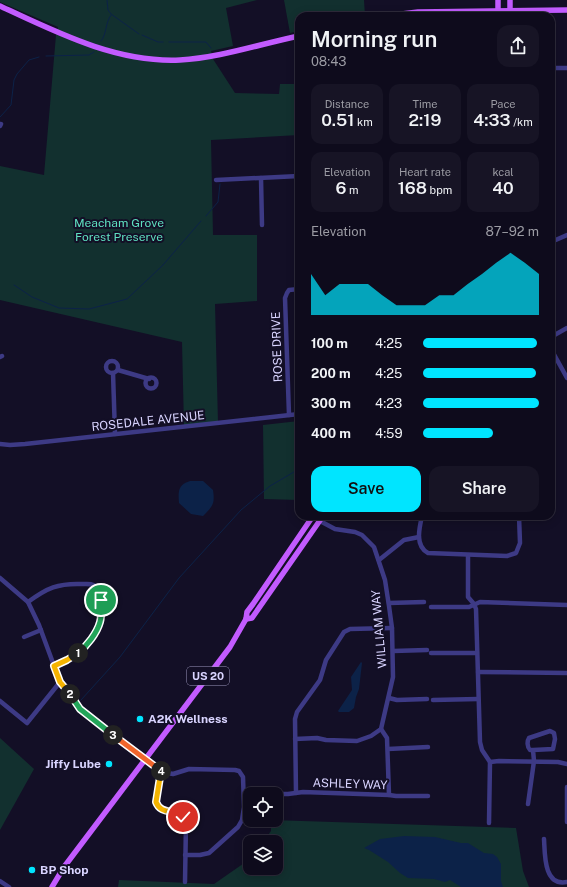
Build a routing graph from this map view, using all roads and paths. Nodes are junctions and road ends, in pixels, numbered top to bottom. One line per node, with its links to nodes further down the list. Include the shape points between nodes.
1 (498, 0): 5 (main road)
2 (510, 0): 6 (main road)
3 (0, 6): 8 (main road, via 104,49 147,59 197,58)
4 (567, 10): 7 (main road)
5 (498, 12)
6 (510, 12)
7 (529, 12)
8 (295, 37)
9 (555, 68): 10 (street)
10 (567, 68)
11 (295, 176): 12 (street)
12 (261, 178): 13 (street); 14 (street)
13 (216, 180)
14 (262, 225)
15 (567, 235): 16 (street)
16 (555, 240)
17 (295, 289): 26 (street, ROSE DRIVE, via 286,293 285,298)
18 (567, 328): 19 (street)
19 (555, 335)
20 (555, 356): 23 (street)
21 (118, 370): 22 (street); 22 (street, via 116,362 109,362 107,369); 24 (street)
22 (113, 373): 27 (street)
23 (567, 378)
24 (149, 379)
25 (295, 414): 26 (street, ROSEDALE AVENUE)
26 (289, 415): 27 (street, ROSEDALE AVENUE)
27 (115, 434): 28 (street, ROSEDALE AVENUE, via 25,444)
28 (0, 444)
29 (310, 520): 44 (main road, US 20, via 252,604)
30 (321, 520): 44 (main road, US 20, via 252,618)
31 (324, 520): 36 (street, WILLIAM WAY, via 335,529 362,535 374,547)
32 (421, 520): 34 (street)
33 (519, 520): 35 (street, via 520,542 516,553 507,556)
34 (419, 537): 35 (street, via 422,550 428,553); 36 (street, via 404,540)
35 (468, 556): 41 (street, via 468,597)
36 (378, 560): 39 (street, WILLIAM WAY)
37 (0, 578): 38 (street)
38 (28, 602): 46 (street); 50 (street, via 47,589 66,584 93,585 101,597 101,618 96,632 80,652)
39 (389, 602): 40 (street); 45 (street, WILLIAM WAY)
40 (424, 602)
41 (474, 604): 42 (street, via 480,602); 43 (street, via 469,607); 49 (street)
42 (567, 605)
43 (431, 607)
44 (246, 619): 64 (main road, US 20, via 230,647)
45 (392, 628): 48 (street, WILLIAM WAY); 60 (street, via 352,629 344,632 326,660 320,680 297,712)
46 (41, 630): 47 (street); 50 (street)
47 (24, 637)
48 (393, 651): 49 (street); 54 (street, WILLIAM WAY, via 394,677)
49 (477, 653): 51 (street)
50 (54, 666): 53 (street)
51 (478, 672): 52 (street); 56 (street)
52 (567, 673)
53 (60, 682): 57 (street, via 27,723); 64 (street, via 80,709)
54 (389, 698): 55 (street); 59 (street, WILLIAM WAY)
55 (427, 699)
56 (478, 699): 58 (street); 66 (street, via 480,742)
57 (0, 700)
58 (433, 700)
59 (381, 729): 60 (street, via 367,739 357,741); 62 (street, via 387,738)
60 (295, 738): 70 (street)
61 (428, 747): 62 (street)
62 (388, 749): 72 (street)
63 (533, 750): 63 (street, via 553,749 554,732 530,737 528,747); 65 (street)
64 (146, 760): 68 (street); 83 (main road, US 20, via 64,867)
65 (534, 761): 66 (street); 67 (street); 74 (street)
66 (490, 762): 76 (street)
67 (567, 764)
68 (162, 771): 78 (street, via 156,802 160,809 178,814 186,822); 78 (street, via 173,774 189,769 235,770 243,777 244,813 238,827 209,853)
69 (567, 787): 75 (street)
70 (296, 793): 71 (street, ASHLEY WAY); 72 (street, ASHLEY WAY)
71 (283, 794)
72 (389, 794): 73 (street, ASHLEY WAY)
73 (428, 796)
74 (528, 804)
75 (567, 822)
76 (489, 823)
77 (544, 839): 81 (street, via 547,872 550,878 557,884)
78 (185, 855): 80 (street)
79 (0, 881): 82 (street)
80 (185, 882)
81 (567, 882)
82 (9, 887)
83 (52, 887)

